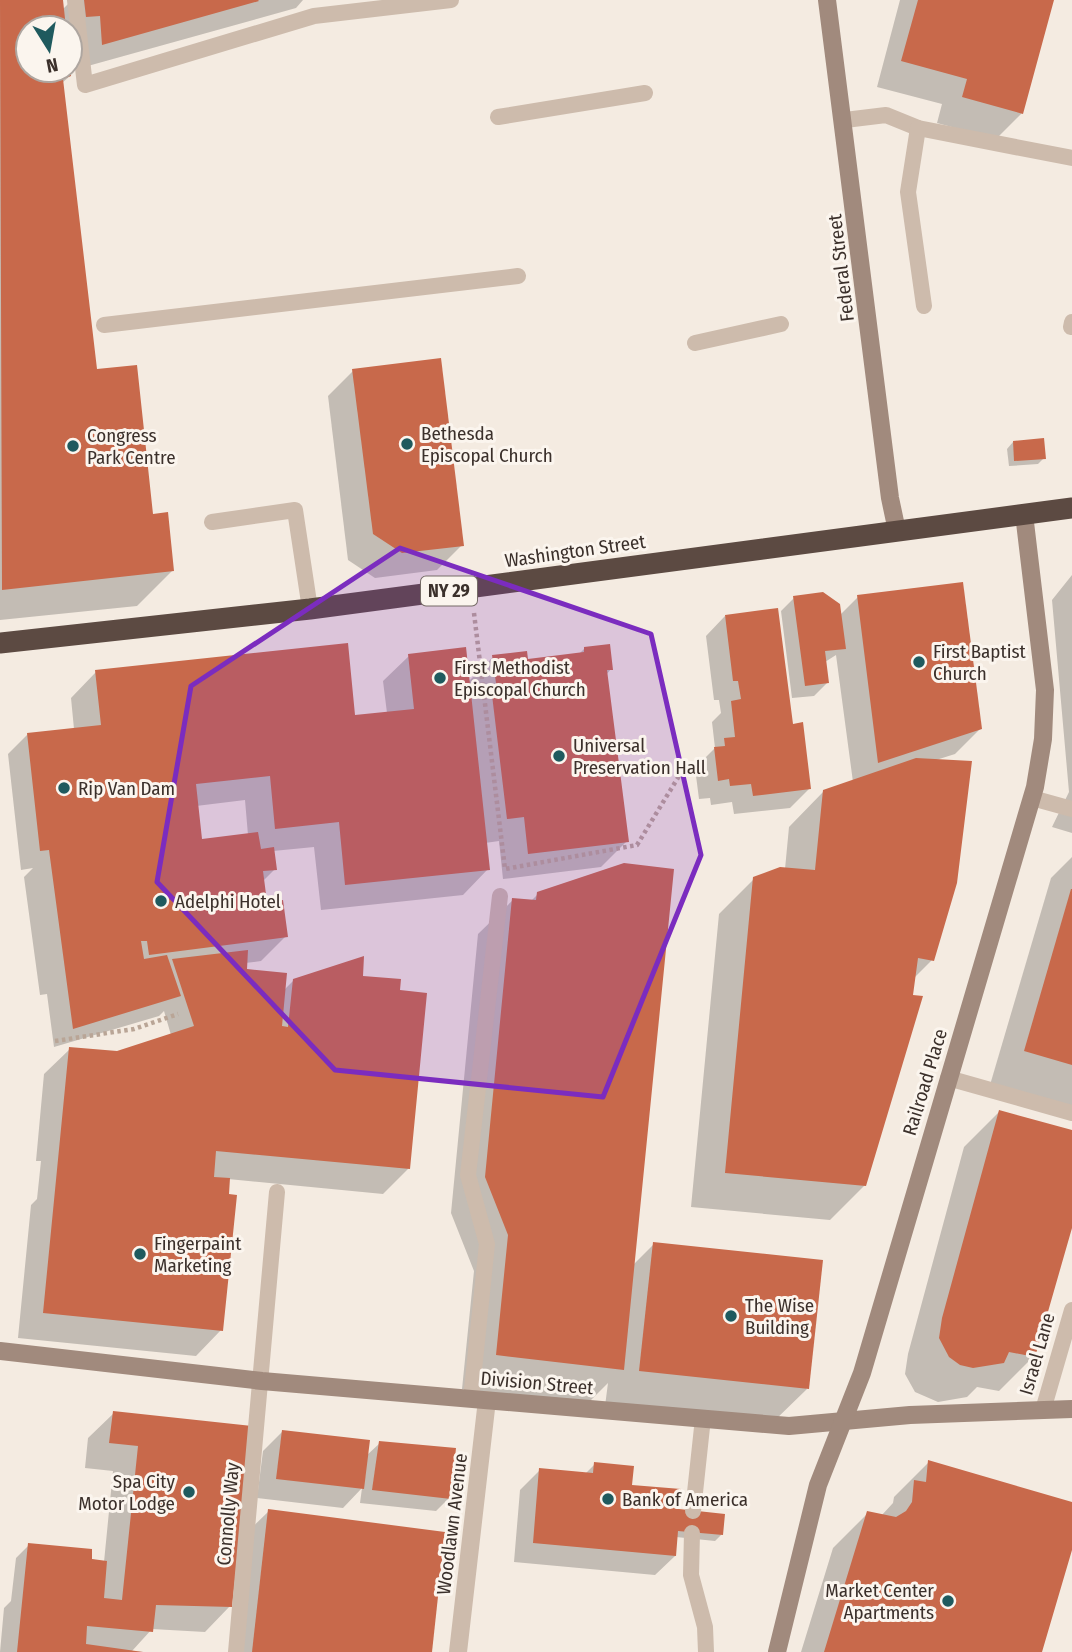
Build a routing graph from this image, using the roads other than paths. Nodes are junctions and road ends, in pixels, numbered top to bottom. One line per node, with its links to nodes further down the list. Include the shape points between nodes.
1 (75, 0): 5 (lane, via 85,85)
2 (451, 0): 4 (lane)
3 (827, 0): 8 (street, Federal Street)
4 (405, 3): 5 (lane)
5 (359, 5)
6 (645, 93): 7 (lane)
7 (498, 117)
8 (845, 120): 9 (lane, via 886,115); 19 (street, Federal Street)
9 (918, 128): 10 (lane); 12 (lane, via 908,192)
10 (1072, 158)
11 (518, 276): 14 (lane)
12 (925, 306)
13 (781, 324): 15 (lane)
14 (104, 325)
15 (695, 343)
16 (1072, 508): 17 (highway, Washington Street / NY 29)
17 (1024, 514): 19 (highway, Washington Street / NY 29); 22 (street, Railroad Place, via 1045,690 1043,739)
18 (212, 522): 20 (lane, via 295,510)
19 (897, 531): 20 (highway, Washington Street / NY 29)
20 (310, 609): 21 (highway, Washington Street / NY 29)
21 (0, 643)
22 (1032, 798): 23 (lane); 25 (street, Railroad Place)
23 (1072, 808)
24 (500, 896): 31 (lane, via 468,1175 487,1244)
25 (948, 1078): 26 (lane); 35 (street, Railroad Place)
26 (1072, 1113)
27 (277, 1192): 30 (lane, Connolly Way)
28 (1072, 1310): 33 (lane, Israel Lane)
29 (0, 1351): 30 (street, Division Street)
30 (262, 1381): 31 (street, Division Street); 38 (lane, Connolly Way)
31 (479, 1400): 34 (street, Division Street); 39 (street, Woodlawn Avenue)
32 (1072, 1409): 33 (street, Division Street)
33 (1043, 1410): 35 (street, Division Street)
34 (703, 1418): 35 (street, Division Street, via 789,1426); 36 (lane)
35 (844, 1421): 41 (street, Railroad Place, via 818,1485)
36 (693, 1511)
37 (692, 1532): 40 (lane, via 691,1575 705,1627)
38 (236, 1652)
39 (458, 1652)
40 (706, 1652)
41 (777, 1652)

